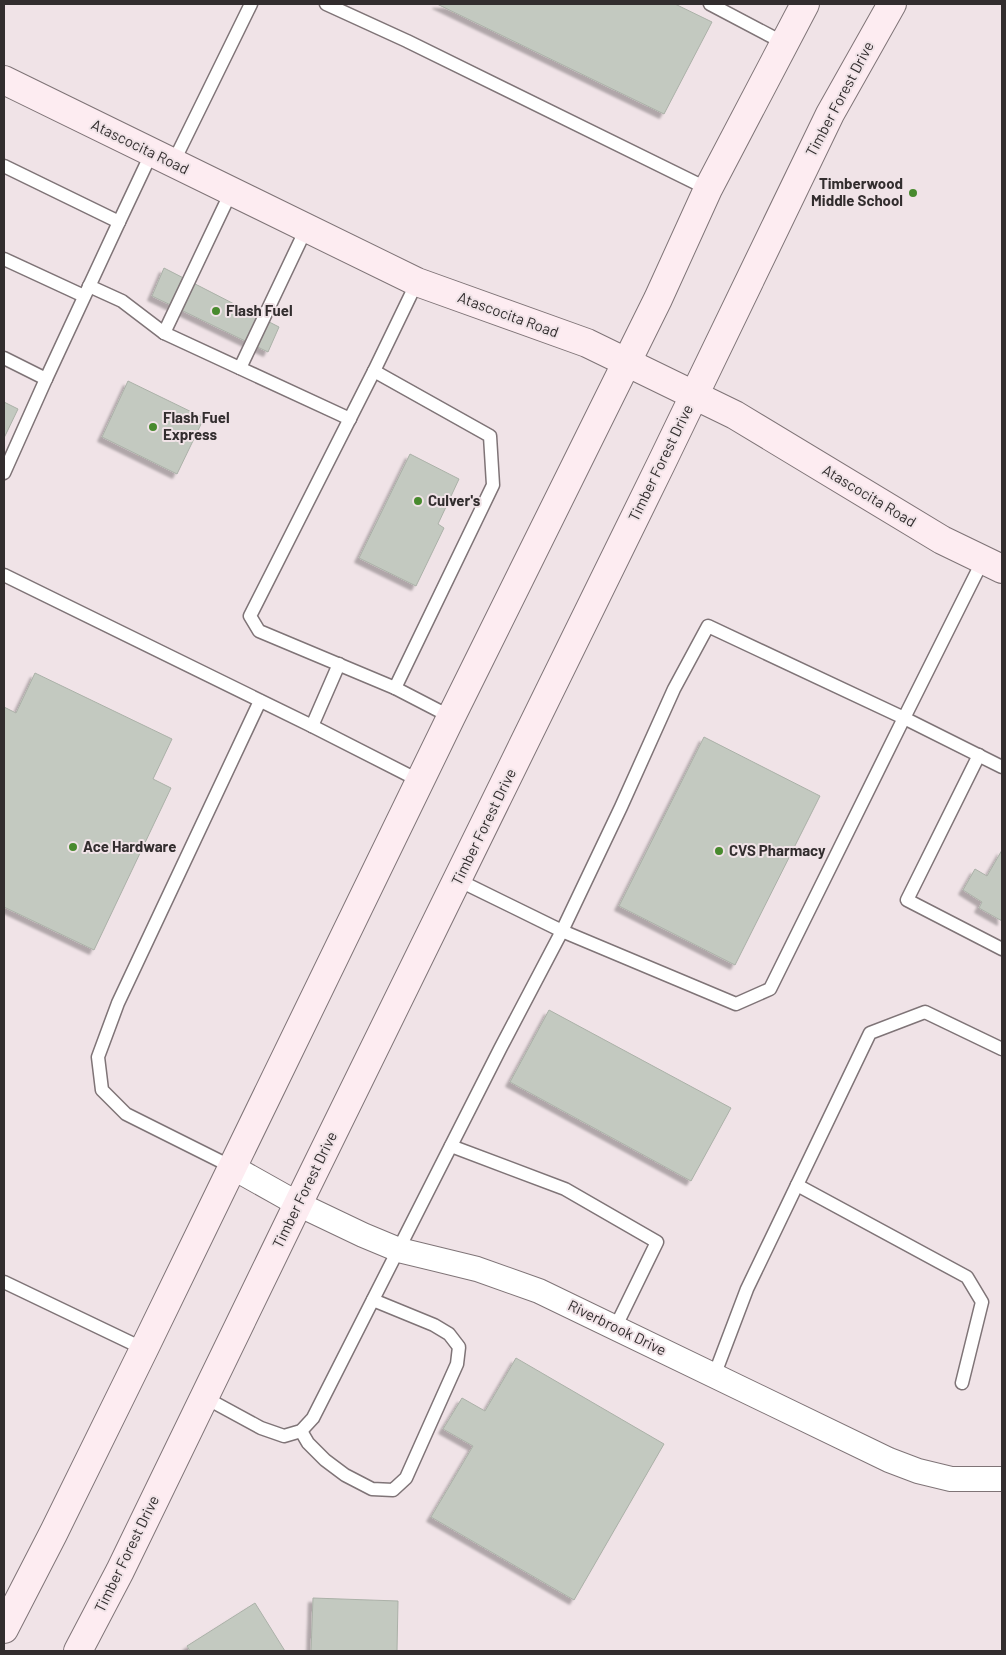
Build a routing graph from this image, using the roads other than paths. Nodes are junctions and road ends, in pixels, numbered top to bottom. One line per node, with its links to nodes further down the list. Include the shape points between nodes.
1 (251, 4): 8 (lane)
2 (326, 4): 10 (lane)
3 (710, 4): 6 (lane)
4 (805, 4): 6 (main road)
5 (892, 4): 23 (main road, Timber Forest Drive, via 830,114)
6 (784, 43): 10 (main road)
7 (4, 80): 8 (main road, Atascocita Road)
8 (163, 158): 11 (main road, Atascocita Road); 12 (lane)
9 (4, 166): 12 (lane)
10 (708, 189): 19 (main road)
11 (231, 192): 13 (main road, Atascocita Road); 17 (lane)
12 (119, 222): 16 (lane)
13 (306, 229): 15 (main road, Atascocita Road); 20 (lane)
14 (4, 260): 16 (lane)
15 (417, 282): 19 (main road, Atascocita Road, via 587,343); 21 (lane)
16 (86, 291): 17 (lane, via 122,301); 22 (lane)
17 (164, 333): 20 (lane)
18 (4, 358): 22 (lane)
19 (626, 363): 23 (main road, Atascocita Road); 31 (main road)
20 (240, 368): 24 (lane)
21 (374, 371): 24 (lane); 29 (lane, via 490,436 493,485)
22 (46, 379): 25 (lane)
23 (694, 395): 26 (main road, Atascocita Road, via 735,414 942,540); 37 (main road, Timber Forest Drive)
24 (350, 419): 28 (lane, via 250,616 259,631)
25 (4, 473)
26 (993, 564): 32 (lane)
27 (4, 575): 30 (lane)
28 (339, 664): 29 (lane); 33 (lane)
29 (395, 688): 31 (lane)
30 (260, 701): 33 (lane); 42 (lane, via 118,1003 98,1057 102,1090 126,1114)
31 (451, 718): 36 (main road)
32 (904, 718): 34 (lane); 38 (lane, via 770,989 736,1004); 38 (lane, via 708,626 674,689)
33 (312, 726): 36 (lane)
34 (979, 755): 35 (lane); 39 (lane, via 907,900)
35 (1002, 767)
36 (420, 781): 42 (main road)
37 (458, 880): 38 (lane); 44 (main road, Timber Forest Drive)
38 (562, 931): 41 (lane)
39 (1002, 950)
40 (1002, 1049): 43 (lane, via 924,1012 870,1033)
41 (451, 1146): 45 (lane); 48 (lane, via 565,1189 657,1242)
42 (232, 1167): 44 (street, Riverbrook Drive); 49 (main road)
43 (797, 1185): 50 (lane, via 747,1289); 51 (lane, via 967,1277 982,1302)
44 (298, 1204): 45 (street, Riverbrook Drive); 52 (main road, Timber Forest Drive)
45 (399, 1250): 47 (lane); 48 (street, Riverbrook Drive, via 510,1280)
46 (4, 1282): 49 (lane)
47 (373, 1300): 53 (lane, via 313,1418); 53 (lane, via 434,1325 449,1334 459,1347 457,1364 406,1478 393,1490 372,1489 325,1460)
48 (615, 1328): 50 (street, Riverbrook Drive)
49 (144, 1349): 55 (main road)
50 (714, 1376): 54 (street, Riverbrook Drive, via 918,1471 951,1479)
51 (962, 1382)
52 (204, 1397): 53 (lane, via 284,1436); 56 (main road, Timber Forest Drive)
53 (301, 1431)
54 (1002, 1478)
55 (4, 1629)
56 (78, 1651)

